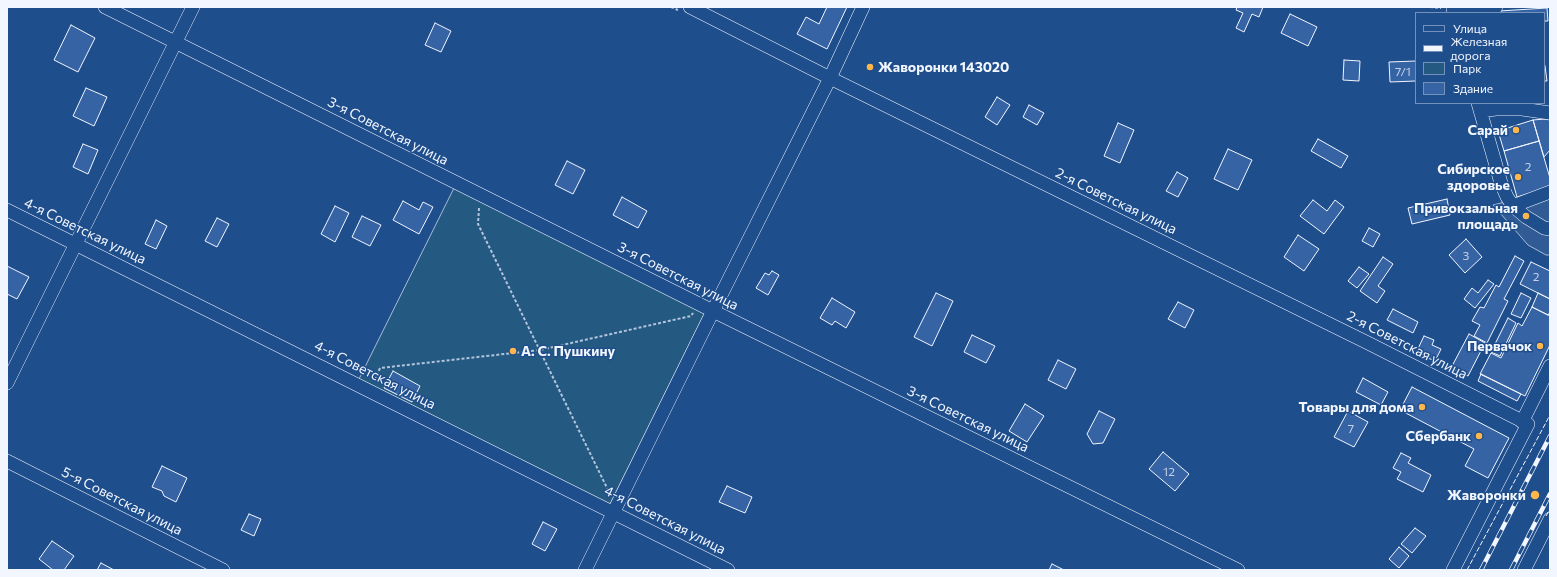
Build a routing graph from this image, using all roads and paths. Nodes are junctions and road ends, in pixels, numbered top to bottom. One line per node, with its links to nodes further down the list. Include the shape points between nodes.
1 (104, 7): 8 (street, 3-я Советская улица)
2 (193, 7): 8 (street)
3 (690, 7): 9 (street, 2-я Советская улица)
4 (863, 7): 9 (street)
5 (1430, 7): 7 (path)
6 (1496, 7): 7 (street)
7 (1451, 9)
8 (175, 42): 13 (street, 3-я Советская улица); 17 (street)
9 (830, 78): 19 (street); 24 (street, 2-я Советская улица, via 1368,342)
10 (1479, 107): 11 (street); 14 (street, via 1501,184)
11 (1550, 113)
12 (1550, 192): 14 (street)
13 (480, 194): 18 (street, 3-я Советская улица); 20 (path, via 478,224)
14 (1513, 206): 16 (street, via 1526,218)
15 (7, 210): 17 (street, 4-я Советская улица)
16 (1550, 229)
17 (76, 244): 22 (street); 23 (street, 4-я Советская улица)
18 (698, 304): 19 (street, 3-я Советская улица); 20 (path, via 691,316)
19 (712, 311): 26 (street); 31 (street, 3-я Советская улица)
20 (540, 350): 23 (path, via 380,368); 26 (path, via 610,492)
21 (1550, 366): 24 (street)
22 (7, 383)
23 (369, 390): 26 (street, 4-я Советская улица)
24 (1525, 423): 32 (street)
25 (7, 461): 28 (street, 5-я Советская улица)
26 (608, 510): 29 (street); 30 (street, 4-я Советская улица)
27 (1550, 519): 33 (street)
28 (223, 570)
29 (585, 570)
30 (728, 570)
31 (1238, 570)
32 (1453, 570)
33 (1524, 570)

